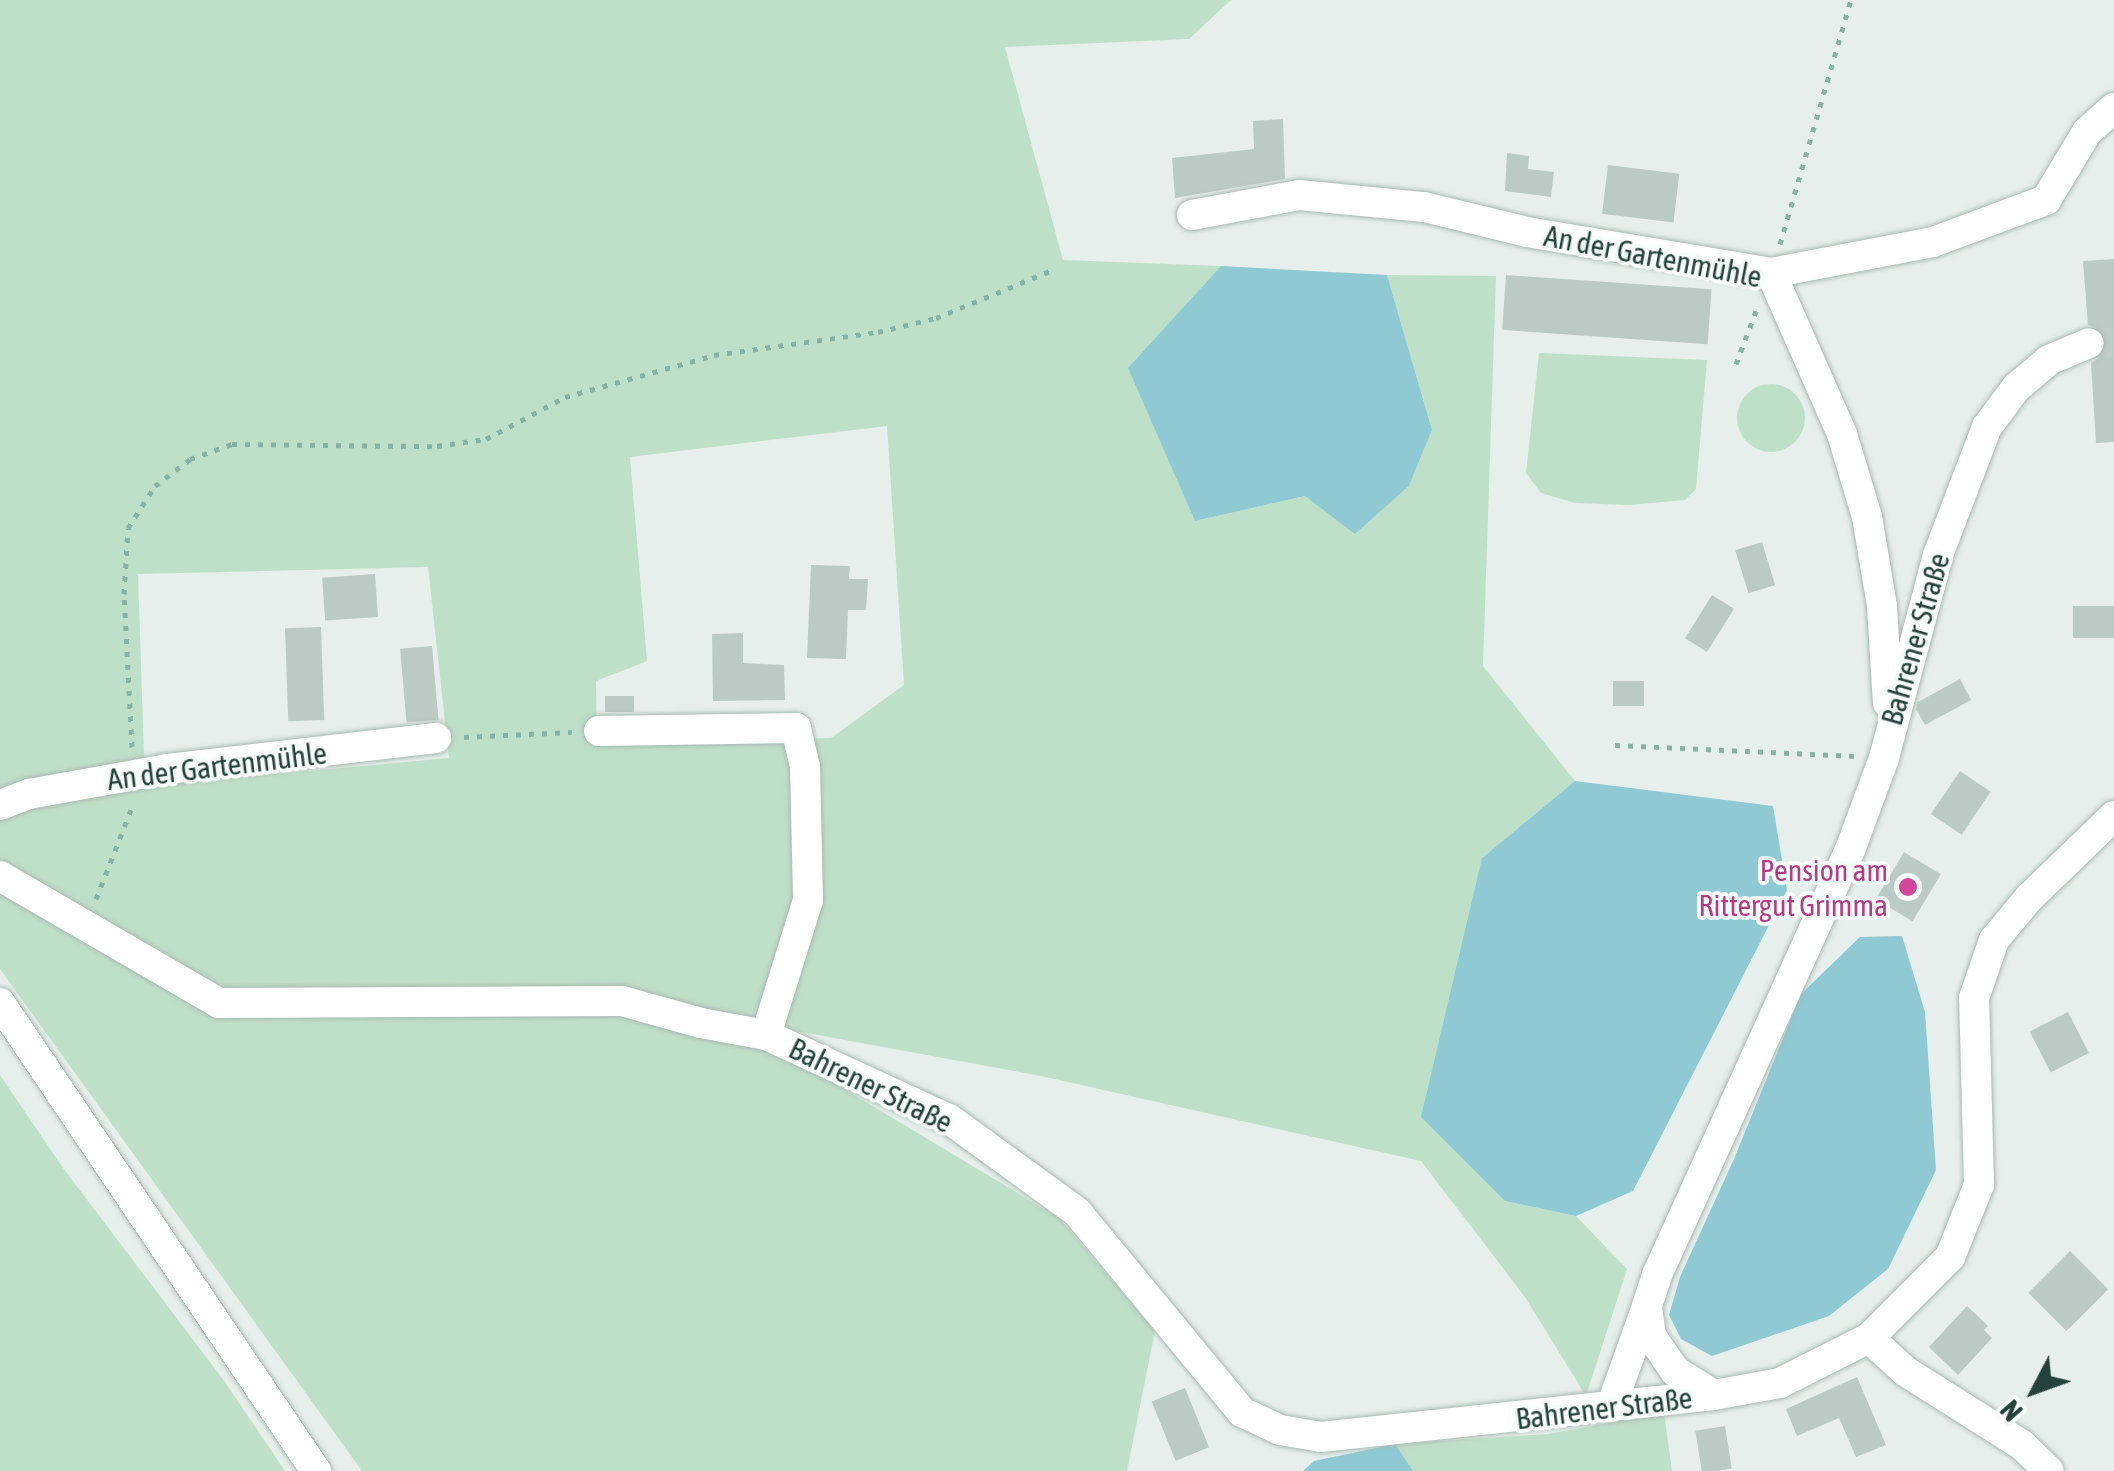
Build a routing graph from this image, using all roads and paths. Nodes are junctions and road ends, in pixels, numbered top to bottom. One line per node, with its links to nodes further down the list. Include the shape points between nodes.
1 (1851, 0): 5 (path)
2 (2114, 108): 5 (street, via 2087,132 2046,200 1933,242)
3 (1192, 215): 5 (street, An der Gartenmühle, via 1299,195 1424,207 1526,232)
4 (1050, 271): 13 (path, via 936,318 714,355 565,397 486,439 437,446 232,444 190,458 156,486 128,528 124,594)
5 (1771, 273): 7 (path); 8 (street, An der Gartenmühle, via 1842,434 1867,517 1882,606)
6 (2090, 343): 8 (street, Bahrener Straße, via 2049,360 2016,388 1987,427 1938,555)
7 (1736, 364)
8 (1890, 726): 12 (street, Bahrener Straße)
9 (599, 731): 10 (path); 19 (street, via 796,728 805,766 808,900)
10 (436, 738): 13 (street, An der Gartenmühle)
11 (1615, 745): 12 (path)
12 (1884, 758): 20 (street, Bahrener Straße, via 1850,850)
13 (134, 774): 14 (street, An der Gartenmühle); 17 (path, via 137,794)
14 (0, 805)
15 (2114, 816): 21 (street, Bahrener Straße, via 1994,940 1974,998 1979,1185 1968,1223 1950,1257)
16 (0, 876): 17 (street, Bahrener Straße)
17 (85, 924): 19 (street, Bahrener Straße, via 219,1003 622,1001)
18 (0, 1003): 24 (street)
19 (766, 1035): 23 (street, Bahrener Straße, via 949,1119 1077,1212 1242,1412 1280,1430 1321,1437)
20 (1647, 1306): 22 (street, Bahrener Straße, via 1661,1356); 23 (street)
21 (1869, 1338): 22 (street, Bahrener Straße, via 1780,1383); 25 (street, via 1905,1372 2022,1445)
22 (1714, 1395): 23 (street, Bahrener Straße)
23 (1611, 1407)
24 (316, 1471)
25 (2049, 1471)

